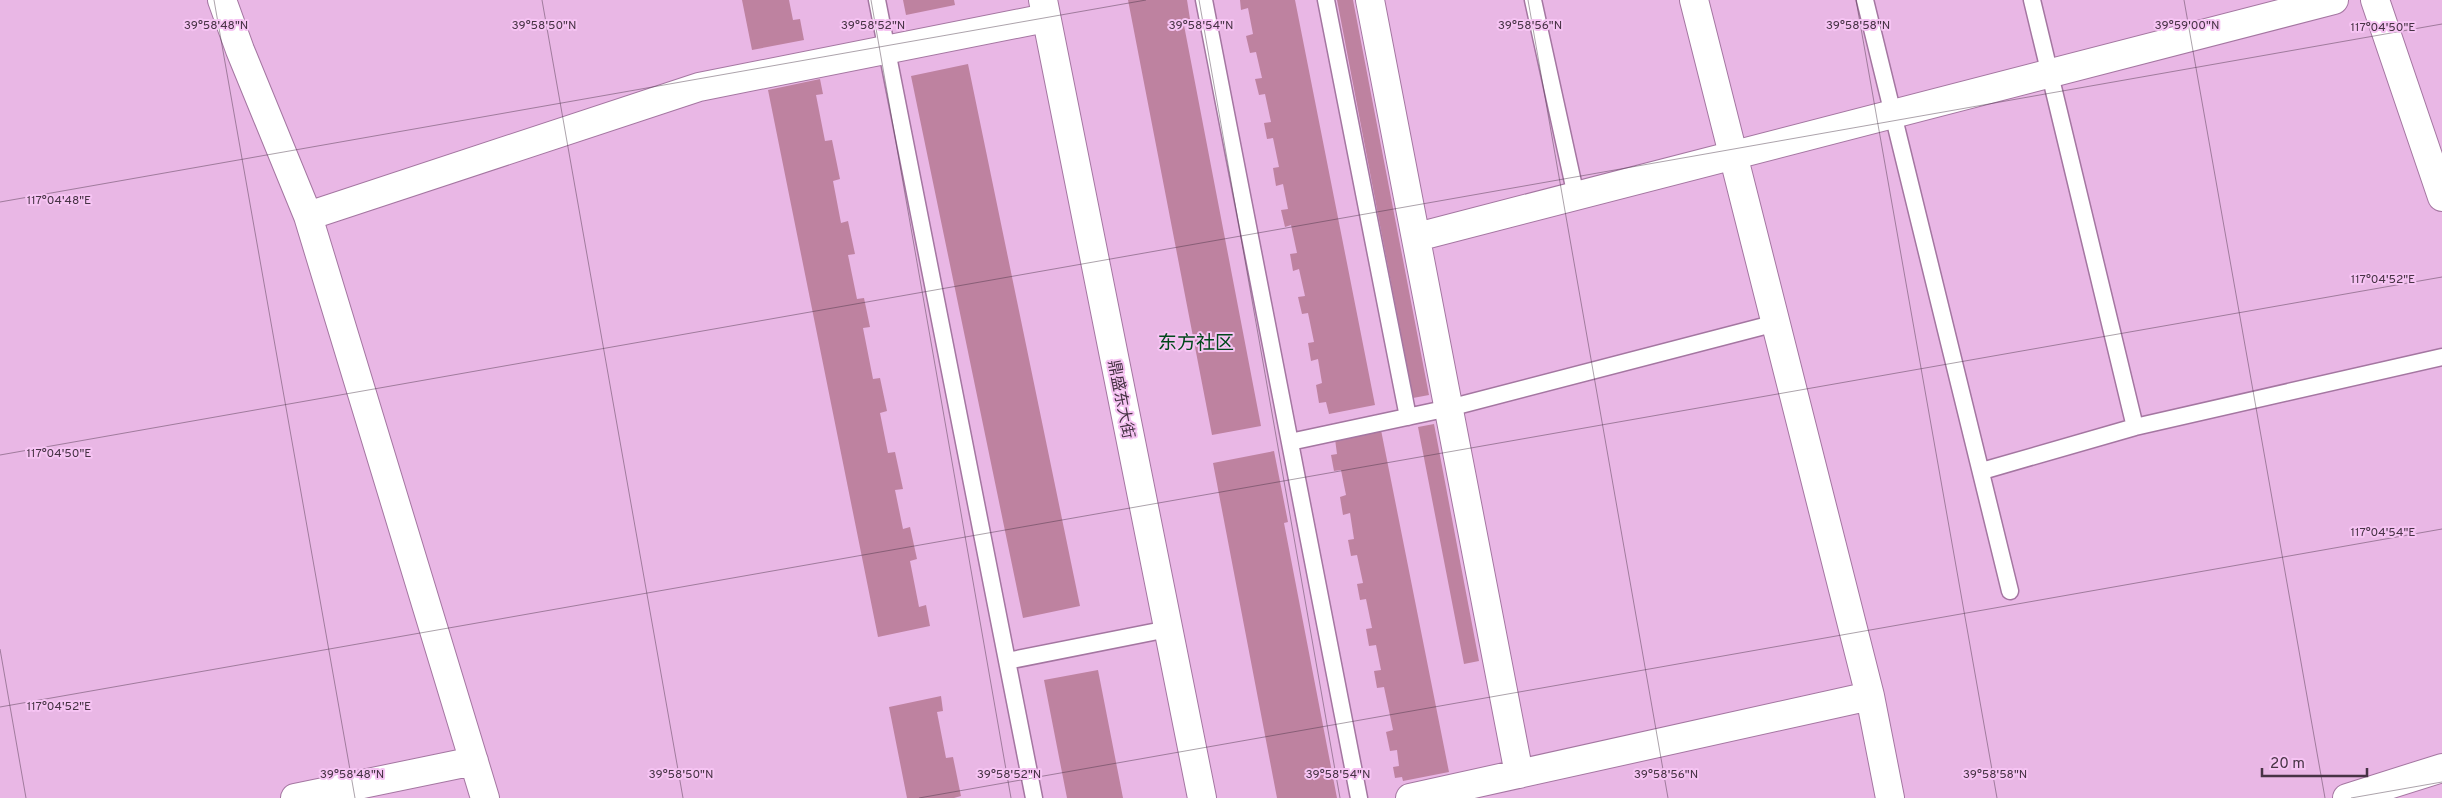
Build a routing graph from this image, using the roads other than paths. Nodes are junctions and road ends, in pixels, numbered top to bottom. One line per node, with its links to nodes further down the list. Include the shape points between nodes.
1 (222, 0): 19 (street)
2 (877, 0): 13 (lane)
3 (1204, 0): 26 (lane)
4 (1326, 0): 24 (lane)
5 (1370, 0): 20 (street)
6 (1533, 0): 17 (lane)
7 (1694, 0): 16 (street)
8 (1865, 0): 15 (lane)
9 (2032, 0): 14 (lane)
10 (2334, 0): 14 (street)
11 (2375, 0): 18 (street)
12 (1045, 9): 13 (street); 29 (street, 鼎盛东大街)
13 (886, 49): 19 (street, via 699,86); 30 (lane)
14 (2050, 73): 15 (street); 25 (lane)
15 (1893, 114): 16 (street); 27 (lane)
16 (1733, 155): 17 (street); 21 (street)
17 (1576, 196): 20 (street)
18 (2442, 197)
19 (308, 216): 32 (street)
20 (1417, 237): 23 (street)
21 (1776, 323): 23 (lane); 31 (street)
22 (2442, 357): 25 (lane)
23 (1449, 408): 24 (lane); 34 (street)
24 (1408, 417): 26 (lane)
25 (2135, 427): 27 (lane)
26 (1290, 442): 39 (lane)
27 (1982, 471): 28 (lane)
28 (2010, 591)
29 (1168, 629): 30 (lane); 38 (street, 鼎盛东大街)
30 (1007, 661): 37 (lane)
31 (1870, 696): 34 (street); 41 (street)
32 (474, 761): 35 (street); 36 (street)
33 (2442, 768): 42 (street)
34 (1519, 774): 40 (street)
35 (295, 798)
36 (485, 798)
37 (1034, 798)
38 (1202, 798)
39 (1359, 798)
40 (1410, 798)
41 (1890, 798)
42 (2347, 798)

